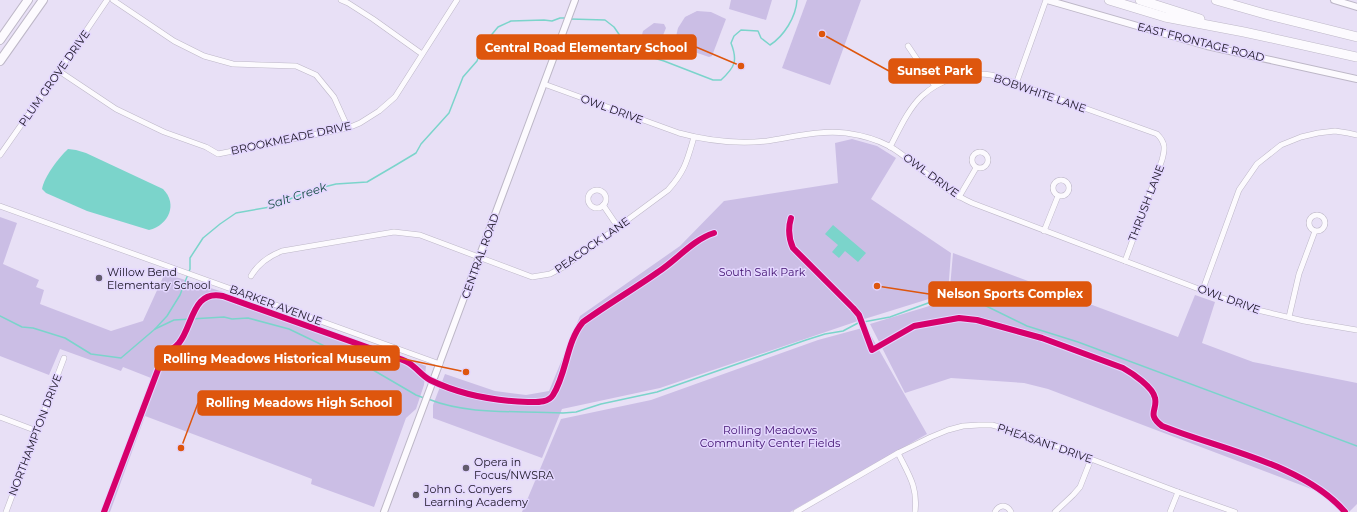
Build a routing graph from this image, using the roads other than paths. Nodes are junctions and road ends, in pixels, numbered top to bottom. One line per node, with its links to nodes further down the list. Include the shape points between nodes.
1 (28, 0): 16 (main road)
2 (43, 0): 20 (main road)
3 (107, 0): 21 (street, PLUM GROVE DRIVE)
4 (112, 0): 26 (street, via 174,41 204,56 233,64 296,66 316,75 334,97)
5 (341, 0): 18 (street)
6 (457, 0): 18 (street, BROOKMEADE DRIVE)
7 (575, 0): 23 (street, CENTRAL ROAD)
8 (1047, 0): 22 (street, EAST FRONTAGE ROAD, via 1207,46); 24 (street)
9 (1109, 0): 14 (highway, via 1165,17)
10 (1140, 0): 14 (highway)
11 (1216, 0): 15 (highway)
12 (1334, 0): 13 (street)
13 (1357, 7)
14 (1244, 32): 19 (highway)
15 (1357, 36)
16 (0, 40)
17 (908, 46): 25 (street)
18 (422, 54): 26 (street, BROOKMEADE DRIVE, via 395,97 360,123)
19 (1357, 57)
20 (0, 61)
21 (59, 71): 26 (street, BROOKMEADE DRIVE, via 116,109 218,154); 31 (street, PLUM GROVE DRIVE)
22 (1357, 79)
23 (544, 84): 28 (street, OWL DRIVE); 40 (street, CENTRAL ROAD)
24 (1016, 84): 25 (street, BOBWHITE LANE, via 992,75 974,74); 29 (street, BOBWHITE LANE, via 1157,134)
25 (935, 86): 30 (street, BOBWHITE LANE, via 913,107)
26 (348, 128)
27 (1357, 135): 43 (street, via 1335,131 1300,137 1281,145 1257,164 1239,190)
28 (694, 137): 30 (street, OWL DRIVE, via 750,142 830,132 846,133); 37 (street, PEACOCK LANE, via 686,164 668,190)
29 (1165, 145): 41 (street, THRUSH LANE, via 1162,160)
30 (890, 146): 34 (street, OWL DRIVE)
31 (0, 155)
32 (976, 168): 34 (street)
33 (1058, 196): 39 (street)
34 (959, 197): 39 (street, OWL DRIVE)
35 (603, 205): 37 (street)
36 (0, 206): 47 (street, BARKER AVENUE)
37 (618, 227): 40 (street, PEACOCK LANE, via 565,266 543,276 532,277)
38 (1315, 231): 44 (street)
39 (1044, 232): 41 (street, OWL DRIVE)
40 (479, 258): 42 (street, PEACOCK LANE, via 420,235 394,232 282,251 262,262); 47 (street, CENTRAL ROAD)
41 (1125, 260): 43 (street, OWL DRIVE)
42 (251, 276)
43 (1203, 289): 44 (street, OWL DRIVE, via 1249,308)
44 (1289, 317): 45 (street, OWL DRIVE)
45 (1357, 330)
46 (64, 358): 49 (street, NORTHAMPTON DRIVE)
47 (440, 364): 54 (street, CENTRAL ROAD)
48 (0, 417): 49 (street)
49 (37, 431): 53 (street, NORTHAMPTON DRIVE)
50 (898, 453): 51 (street, PHEASANT DRIVE, via 948,430 963,426 992,425); 55 (street, PHEASANT DRIVE); 56 (street, via 915,487)
51 (1091, 459): 52 (street, PHEASANT DRIVE); 59 (street, via 1080,487)
52 (1178, 492): 60 (street); 61 (street, PHEASANT DRIVE)
53 (6, 512)
54 (384, 512)
55 (796, 512)
56 (915, 512)
57 (996, 512): 58 (street, via 1003,506)
58 (1011, 512)
59 (1055, 512)
60 (1170, 512)
61 (1235, 512)

